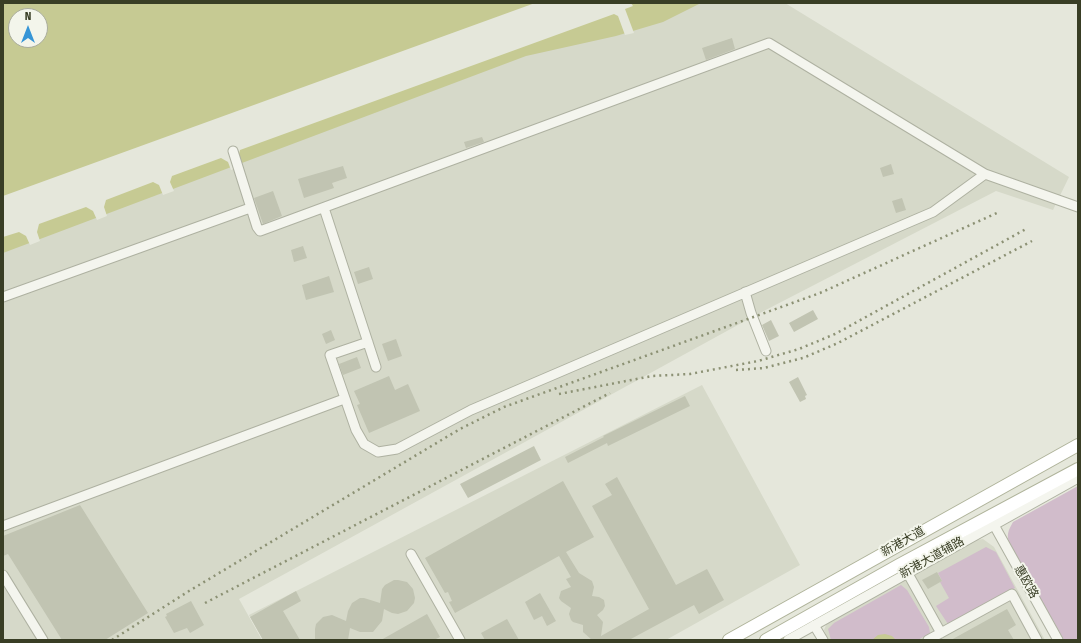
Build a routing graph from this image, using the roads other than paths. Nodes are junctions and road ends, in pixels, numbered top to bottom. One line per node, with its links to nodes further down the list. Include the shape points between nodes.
1 (233, 151): 4 (street)
2 (985, 174): 3 (street); 5 (street, via 769,43); 6 (street, via 933,212)
3 (1078, 207)
4 (250, 208): 5 (street, via 260,231); 7 (street)
5 (324, 208): 8 (street)
6 (745, 292): 9 (street); 11 (street, via 471,410 397,449 378,452 364,444)
7 (3, 297)
8 (368, 342): 10 (street); 11 (street, via 330,355)
9 (766, 351)
10 (376, 367)
11 (344, 399): 16 (street)
12 (1078, 445): 24 (main road, 新港大道)
13 (1078, 470): 25 (main road, 新港大道)
14 (1078, 478): 15 (street, 新港大道辅路)
15 (994, 525): 18 (street, 新港大道辅路); 30 (street, 惠欧路)
16 (3, 526)
17 (411, 554): 23 (street)
18 (907, 572): 20 (street, 新港大道辅路); 21 (street)
19 (3, 575): 22 (street)
20 (814, 625): 26 (street, 新港大道辅路); 27 (street)
21 (941, 633): 28 (street); 29 (street, via 1012,594)
22 (43, 640)
23 (460, 640)
24 (729, 640)
25 (766, 640)
26 (788, 640)
27 (823, 640)
28 (928, 640)
29 (1037, 640)
30 (1058, 640)

